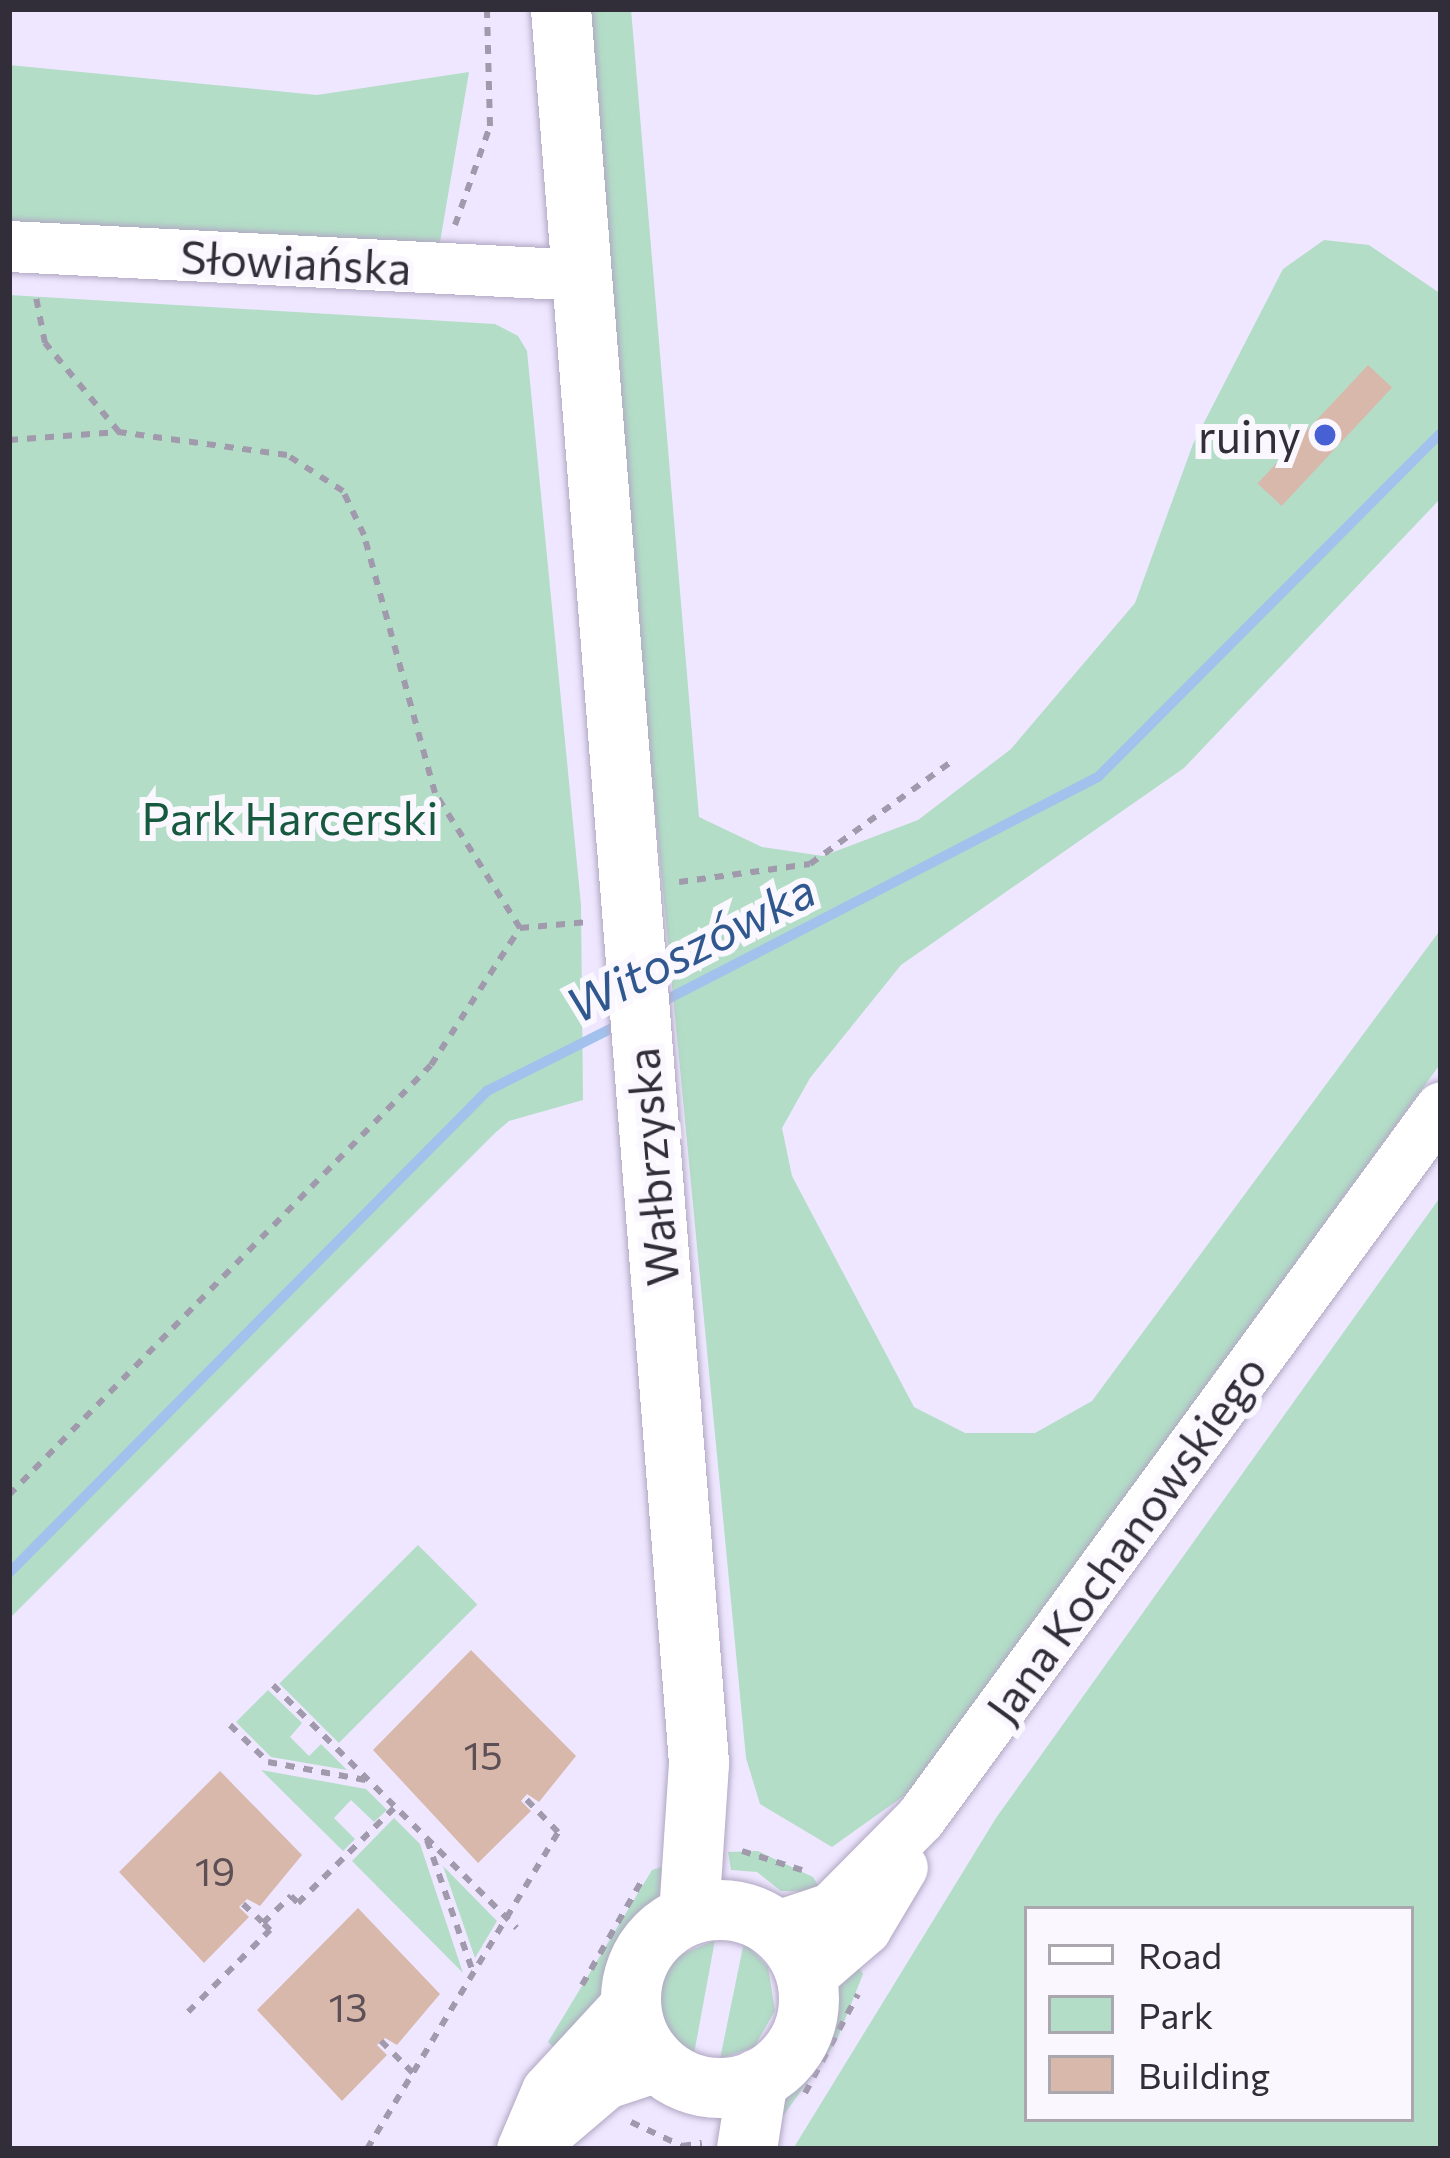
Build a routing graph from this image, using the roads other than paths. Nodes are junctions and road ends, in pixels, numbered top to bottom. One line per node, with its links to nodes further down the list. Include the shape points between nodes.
1 (561, 9): 3 (main road, Wałbrzyska)
2 (9, 246): 3 (street, Słowiańska)
3 (584, 275): 5 (main road, Wałbrzyska)
4 (1441, 1107): 6 (street, Jana Kochanowskiego)
5 (699, 1764): 7 (main road, Wałbrzyska); 8 (main road)
6 (920, 1818): 8 (street, Jana Kochanowskiego, via 831,1908); 9 (street, via 883,1904)
7 (689, 1915): 8 (main road); 10 (main road, via 650,1942)
8 (763, 1921): 9 (main road)
9 (807, 1979): 12 (main road, via 800,2038)
10 (604, 1997): 11 (main road); 13 (street, via 547,2090)
11 (678, 2075): 12 (main road); 14 (street, via 606,2083); 15 (main road)
12 (758, 2079): 16 (main road)
13 (522, 2149)
14 (531, 2149)
15 (708, 2149)
16 (747, 2149)

